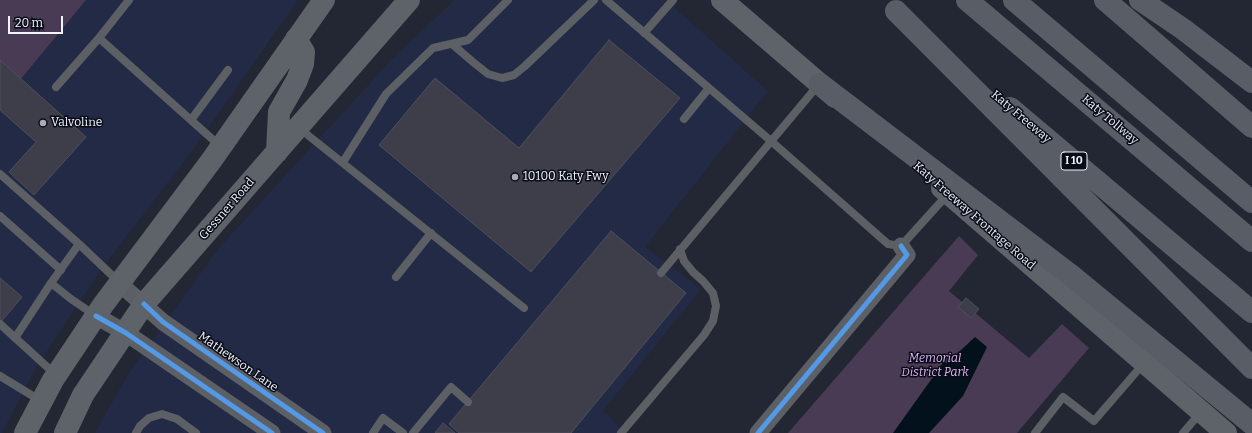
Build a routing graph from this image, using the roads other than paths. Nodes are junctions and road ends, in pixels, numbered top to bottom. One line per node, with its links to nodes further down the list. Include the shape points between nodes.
1 (129, 0): 15 (lane)
2 (324, 0): 16 (main road)
3 (409, 0): 25 (main road, Gessner Road)
4 (508, 0): 17 (lane, via 468,40)
5 (594, 0): 17 (lane, via 514,75 502,78 488,74)
6 (606, 0): 14 (lane)
7 (673, 0): 14 (lane)
8 (722, 0): 20 (main road, Katy Freeway Frontage Road)
9 (967, 0): 36 (highway, Katy Tollway)
10 (1014, 0): 33 (highway)
11 (1105, 0): 26 (highway)
12 (1140, 0): 19 (highway, via 1183,29)
13 (889, 6): 47 (highway, Katy Freeway / I 10); 53 (highway)
14 (644, 33): 22 (lane)
15 (99, 38): 21 (lane); 24 (lane)
16 (296, 39): 28 (main road); 29 (main road, via 304,52 302,64 297,80 279,112)
17 (452, 44): 30 (lane, via 433,48 386,94)
18 (228, 70): 24 (lane)
19 (1252, 82)
20 (820, 84): 27 (lane); 32 (main road, Katy Freeway Frontage Road); 59 (highway, via 1072,276)
21 (56, 87)
22 (709, 88): 23 (lane); 27 (lane)
23 (684, 119)
24 (191, 120): 28 (lane)
25 (298, 127): 29 (main road, Gessner Road); 30 (lane)
26 (1252, 127)
27 (771, 141): 38 (lane, via 888,244); 39 (lane)
28 (221, 147): 44 (main road)
29 (277, 152): 45 (main road, Gessner Road)
30 (343, 162): 35 (lane)
31 (0, 174): 37 (lane)
32 (948, 194): 38 (lane); 52 (main road, Katy Freeway Frontage Road)
33 (1252, 202)
34 (0, 216): 40 (lane)
35 (431, 234): 42 (lane); 46 (lane)
36 (1252, 241)
37 (79, 244): 40 (lane); 44 (lane)
38 (901, 246): 70 (street, via 907,254)
39 (680, 249): 41 (lane); 69 (lane, via 684,261 692,272 713,293 716,306 713,321)
40 (60, 270): 43 (lane)
41 (661, 272)
42 (396, 277)
43 (51, 283): 48 (lane); 51 (lane)
44 (119, 283): 45 (street, Mathewson Lane); 48 (main road)
45 (144, 304): 50 (main road, Gessner Road); 65 (street, Mathewson Lane, via 163,322)
46 (524, 308)
47 (1252, 312)
48 (96, 316): 50 (street); 54 (main road)
49 (0, 324): 51 (lane)
50 (126, 332): 61 (main road, Gessner Road, via 83,395); 64 (street)
51 (15, 338): 54 (lane)
52 (1144, 362): 58 (main road, Katy Freeway Frontage Road); 71 (lane, via 1094,421 1063,397)
53 (1252, 368)
54 (56, 375): 56 (main road)
55 (0, 376): 56 (lane)
56 (42, 401): 60 (main road)
57 (468, 402): 68 (lane, via 451,387)
58 (1201, 412): 72 (lane); 73 (main road, Katy Freeway Frontage Road)
59 (1252, 424)
60 (25, 433)
61 (65, 433)
62 (136, 433): 63 (lane, via 148,418 162,414 177,419)
63 (196, 433)
64 (272, 433)
65 (323, 433)
66 (373, 433): 67 (lane, via 383,418)
67 (403, 433)
68 (413, 433)
69 (621, 433)
70 (758, 433)
71 (1035, 433)
72 (1183, 433)
73 (1226, 433)

